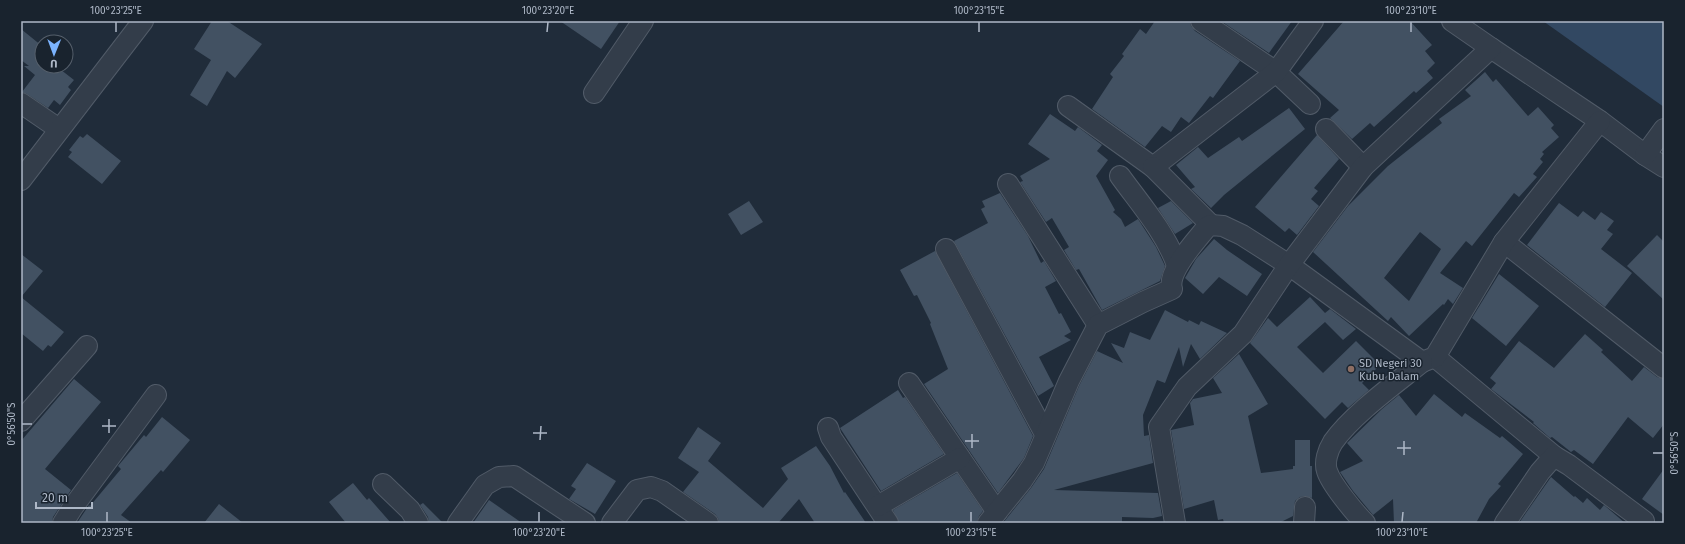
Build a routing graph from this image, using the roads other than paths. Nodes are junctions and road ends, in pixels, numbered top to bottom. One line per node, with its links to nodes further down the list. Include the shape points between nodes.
1 (143, 21): 13 (street)
2 (643, 21): 8 (street)
3 (1201, 21): 7 (street)
4 (1313, 21): 7 (street)
5 (1452, 21): 6 (street)
6 (1491, 48): 12 (street); 18 (street)
7 (1276, 72): 10 (street); 17 (street)
8 (594, 93)
9 (21, 103): 13 (street)
10 (1310, 104)
11 (1068, 106): 17 (street)
12 (1600, 121): 16 (street); 24 (street)
13 (59, 129): 21 (street)
14 (1326, 129): 18 (street)
15 (1664, 129): 16 (street)
16 (1646, 154): 19 (street)
17 (1153, 167): 23 (street)
18 (1363, 167): 27 (street)
19 (1664, 168)
20 (1120, 176): 26 (street, via 1156,224)
21 (21, 180)
22 (1008, 184): 28 (street)
23 (1211, 225): 26 (street); 27 (street, via 1223,226 1242,235)
24 (1504, 242): 30 (street); 31 (street)
25 (946, 249): 36 (street)
26 (1178, 265): 28 (street, via 1171,283 1172,289)
27 (1289, 265): 30 (street); 50 (street, via 1243,334 1188,386 1159,427)
28 (1098, 325): 36 (street, via 1069,381)
29 (87, 346): 34 (street)
30 (1429, 359): 37 (street); 51 (street, via 1357,416 1333,442 1326,458 1326,470 1331,480)
31 (1664, 368)
32 (909, 383): 38 (street)
33 (156, 395): 43 (street, via 73,507)
34 (21, 421)
35 (828, 428): 40 (street)
36 (1046, 434): 41 (street, via 1034,463)
37 (1554, 456): 42 (street); 52 (street)
38 (960, 458): 40 (street); 41 (street)
39 (383, 484): 44 (street, via 410,510)
40 (878, 506): 49 (street)
41 (992, 518)
42 (1644, 521)
43 (64, 523)
44 (418, 523)
45 (458, 523): 46 (street, via 485,484 499,477 514,476)
46 (585, 523)
47 (612, 523): 48 (street, via 637,490 651,487 662,491)
48 (708, 523)
49 (888, 523)
50 (1175, 523)
51 (1365, 523)
52 (1505, 523)

